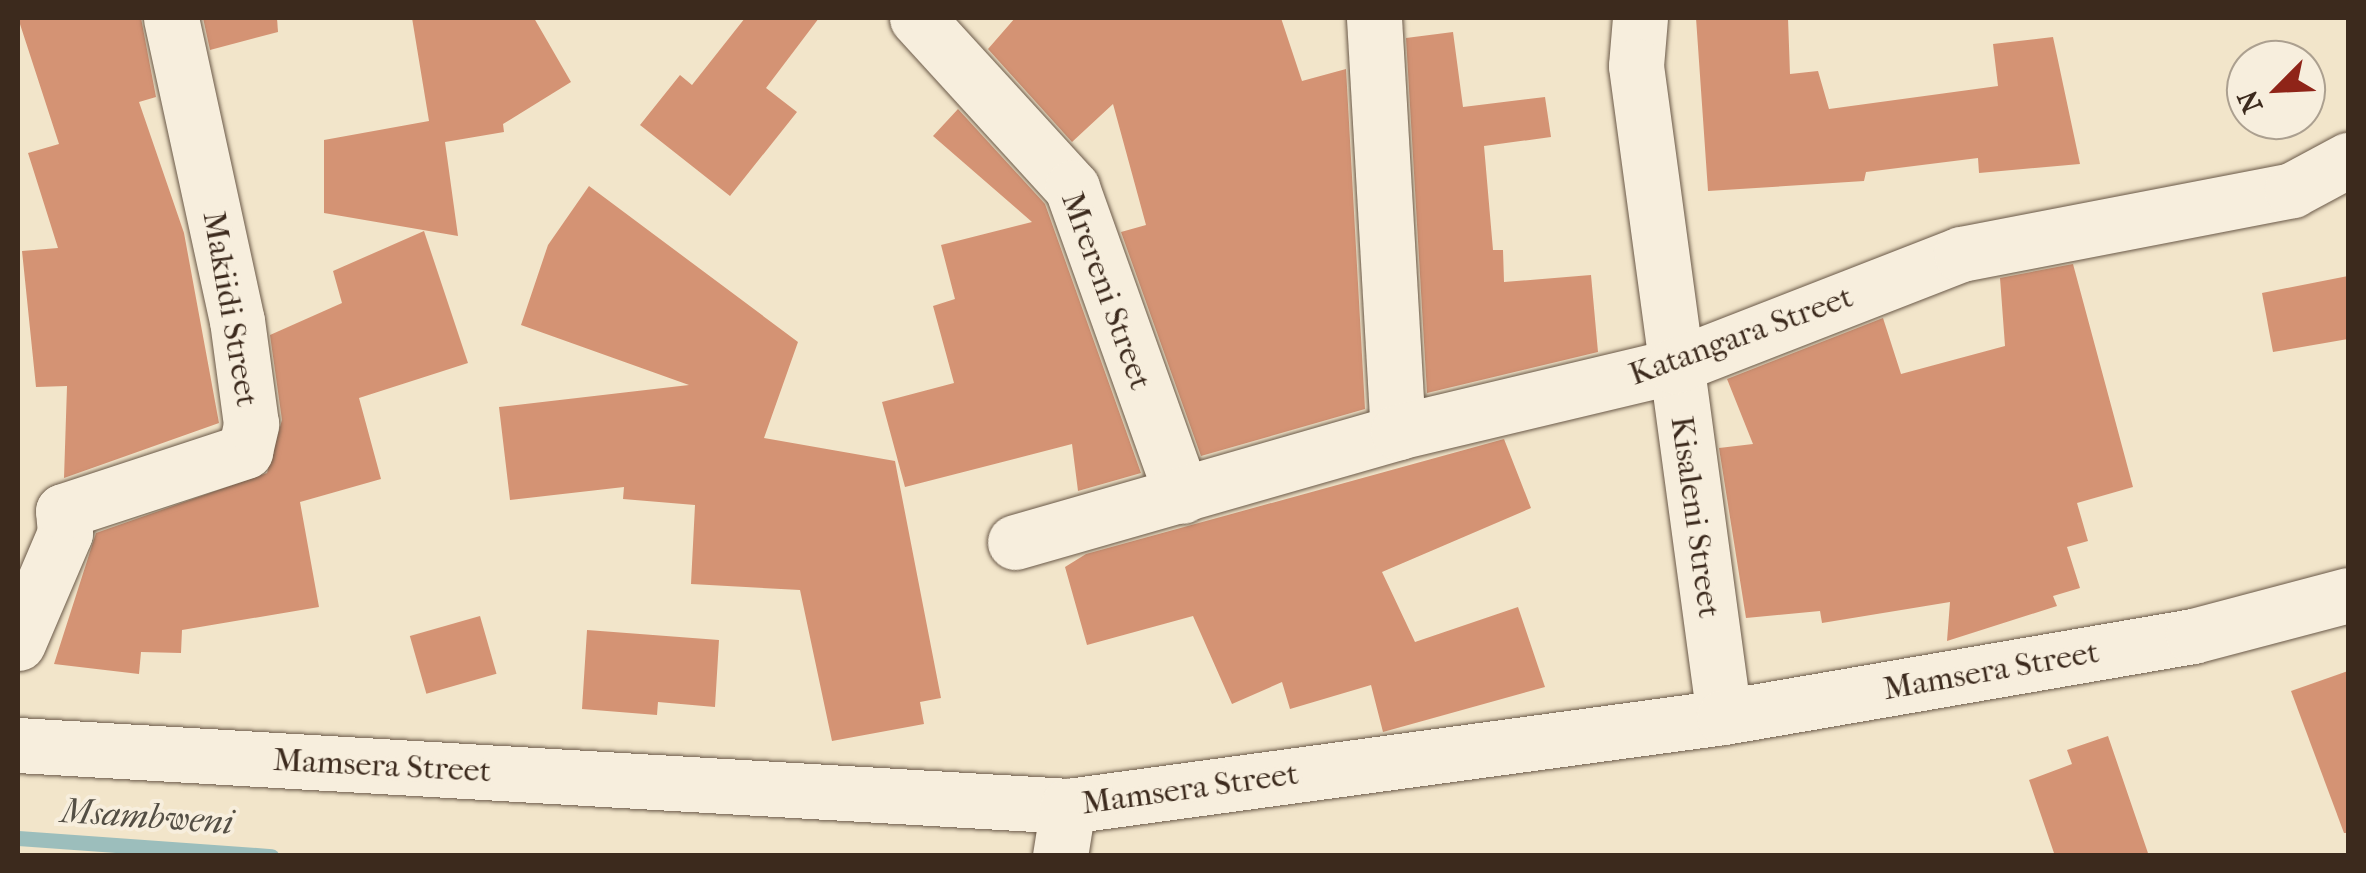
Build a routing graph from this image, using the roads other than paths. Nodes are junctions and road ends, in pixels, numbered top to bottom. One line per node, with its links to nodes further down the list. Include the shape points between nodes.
1 (171, 18): 11 (street, Makiidi Street, via 237,321 251,424 244,451 63,512 64,533)
2 (917, 18): 8 (street, Mrereni Street, via 1072,188)
3 (1374, 18): 7 (street)
4 (1640, 18): 6 (street, Kisaleni Street, via 1636,66)
5 (2348, 160): 6 (street, Katangara Street, via 2292,190 1961,254)
6 (1674, 366): 7 (street, Katangara Street); 12 (street, Kisaleni Street)
7 (1398, 432): 8 (street, Katangara Street)
8 (1182, 496): 9 (street, Katangara Street)
9 (1015, 542)
10 (2348, 595): 12 (street, Mamsera Street, via 2194,636)
11 (18, 643)
12 (1724, 718): 14 (street, Mamsera Street)
13 (18, 744): 14 (street, Mamsera Street)
14 (1064, 831)

